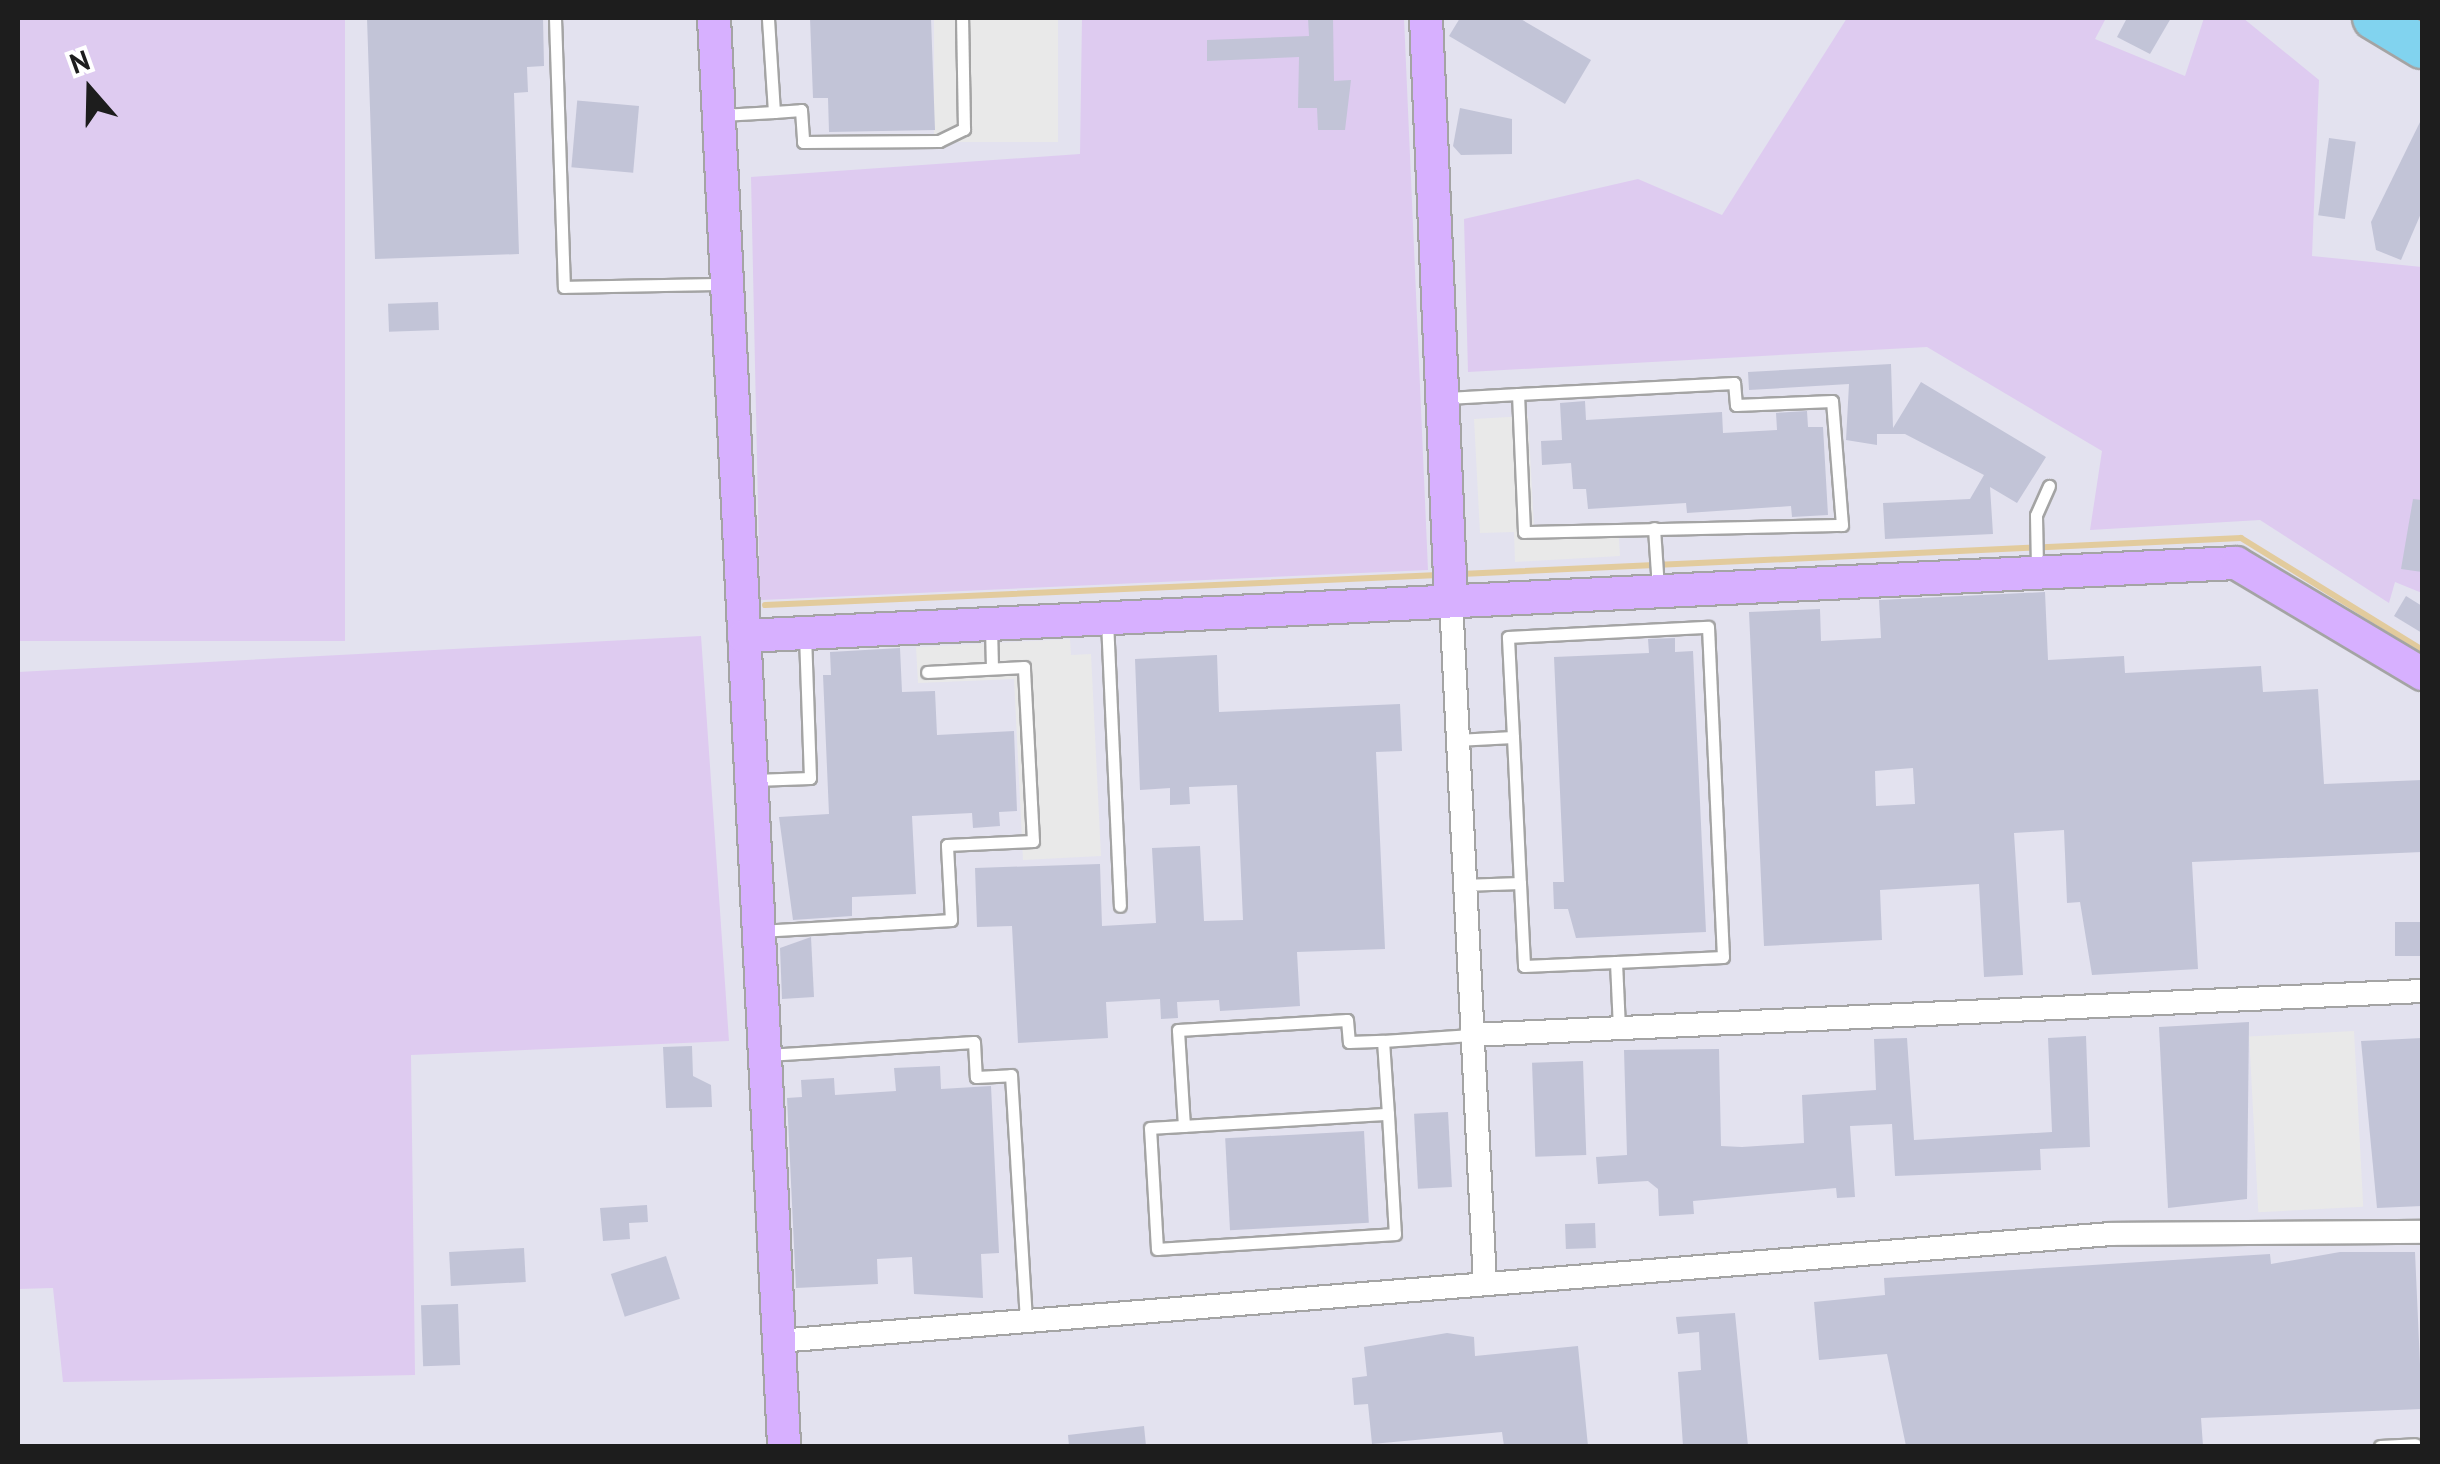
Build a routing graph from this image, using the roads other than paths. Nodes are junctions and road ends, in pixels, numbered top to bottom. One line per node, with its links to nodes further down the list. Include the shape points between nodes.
1 (555, 18): 10 (lane, via 564,287)
2 (714, 18): 9 (street)
3 (768, 18): 8 (lane)
4 (962, 18): 8 (lane, via 964,129 938,140 803,142 801,110)
5 (1426, 18): 12 (street)
6 (2374, 18): 7 (highway)
7 (2422, 47)
8 (774, 112): 9 (lane)
9 (718, 116): 10 (street)
10 (724, 284): 21 (street)
11 (1518, 394): 12 (lane); 14 (lane, via 1524,532); 14 (lane, via 1734,383 1736,405 1832,401 1842,525)
12 (1442, 398): 16 (street)
13 (2049, 486): 15 (lane, via 2036,535)
14 (1654, 528): 17 (lane)
15 (2037, 565): 17 (street); 24 (street, via 2236,563)
16 (1450, 583): 17 (street); 18 (street); 26 (street)
17 (1658, 583)
18 (1107, 618): 19 (street); 30 (lane)
19 (991, 624): 20 (street); 22 (lane)
20 (805, 633): 21 (street); 27 (lane, via 810,778)
21 (744, 636): 27 (street)
22 (992, 668): 23 (lane); 31 (lane, via 1024,666 1033,841 946,846 950,920)
23 (927, 672)
24 (2422, 674)
25 (1513, 737): 26 (lane); 28 (lane); 32 (lane, via 1508,637 1708,627 1723,956)
26 (1456, 740): 29 (street)
27 (749, 780): 31 (street)
28 (1520, 882): 29 (lane); 32 (lane, via 1524,966)
29 (1462, 885): 35 (street)
30 (1120, 906)
31 (756, 931): 37 (street)
32 (1616, 962): 34 (lane)
33 (2422, 990): 34 (street)
34 (1619, 1028): 35 (street)
35 (1471, 1035): 36 (lane); 41 (street)
36 (1384, 1040): 38 (lane); 39 (lane, via 1349,1042 1348,1020 1178,1030)
37 (762, 1056): 42 (lane, via 974,1042 976,1077 1011,1075); 43 (street)
38 (1388, 1114): 39 (lane); 39 (lane, via 1395,1234 1158,1249 1150,1128)
39 (1184, 1126)
40 (2422, 1232): 41 (street, via 2110,1234)
41 (1485, 1283): 42 (street)
42 (1026, 1318): 43 (street)
43 (778, 1340): 45 (street)
44 (2414, 1444): 46 (lane)
45 (784, 1446)
46 (2380, 1446)

